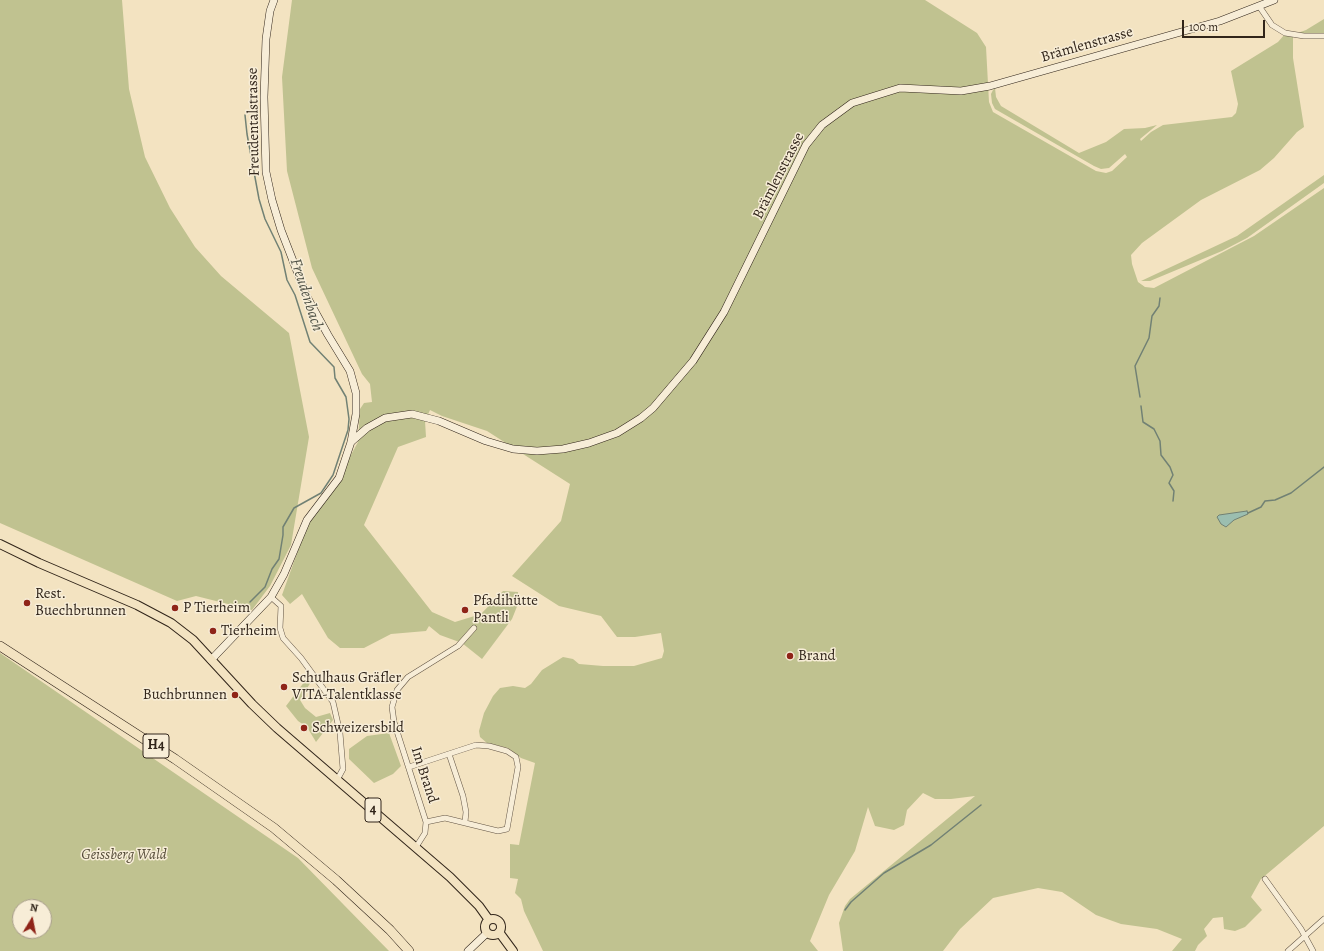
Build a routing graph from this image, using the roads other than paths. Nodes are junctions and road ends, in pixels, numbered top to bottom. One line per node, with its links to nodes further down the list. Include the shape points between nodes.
1 (274, 0): 5 (street, Freudentalstrasse, via 266,39 266,172 281,230 307,297 350,371 356,393)
2 (1274, 0): 3 (street, Brämlenstrasse)
3 (1259, 6): 4 (street, via 1272,24 1285,33); 5 (street, Brämlenstrasse, via 1220,20 990,86 962,92 900,88 852,103 822,125 806,145 724,312 694,361 653,408 617,433 563,449 513,449 486,441 439,421 412,414 385,418 367,428)
4 (1324, 36)
5 (352, 442): 7 (street, Freudentalstrasse, via 339,478 306,520 284,574)
6 (0, 544): 10 (main road, 4, via 152,612 182,631)
7 (271, 597): 10 (street, Freudentalstrasse); 13 (street, via 281,606 280,628 283,638 333,702 340,733 343,769)
8 (474, 628): 12 (street, Im Brand, via 458,646 408,678 397,690 392,708 394,722)
9 (0, 646): 18 (highway, H4, via 246,807 315,862)
10 (211, 660): 13 (main road, 4, via 252,704)
11 (449, 754): 12 (street); 15 (street, via 463,796); 15 (street, via 476,745 507,751 516,757 518,767 507,828 498,831)
12 (409, 767): 14 (street, Im Brand)
13 (337, 780): 16 (main road, 4)
14 (426, 822): 15 (street, via 445,818); 16 (street, Im Brand, via 425,833)
15 (465, 822)
16 (416, 846): 20 (main road, 4, via 470,896)
17 (1265, 879): 23 (street)
18 (373, 915): 24 (highway, H4); 25 (highway, H4)
19 (1324, 919): 23 (street)
20 (489, 920): 21 (main road, 4, via 499,922); 22 (main road, via 485,926)
21 (499, 932): 22 (main road, via 494,935); 27 (main road, 4)
22 (488, 933): 26 (street)
23 (1304, 936): 28 (street); 29 (street)
24 (403, 951)
25 (408, 951)
26 (468, 951)
27 (513, 951)
28 (1288, 951)
29 (1313, 951)

